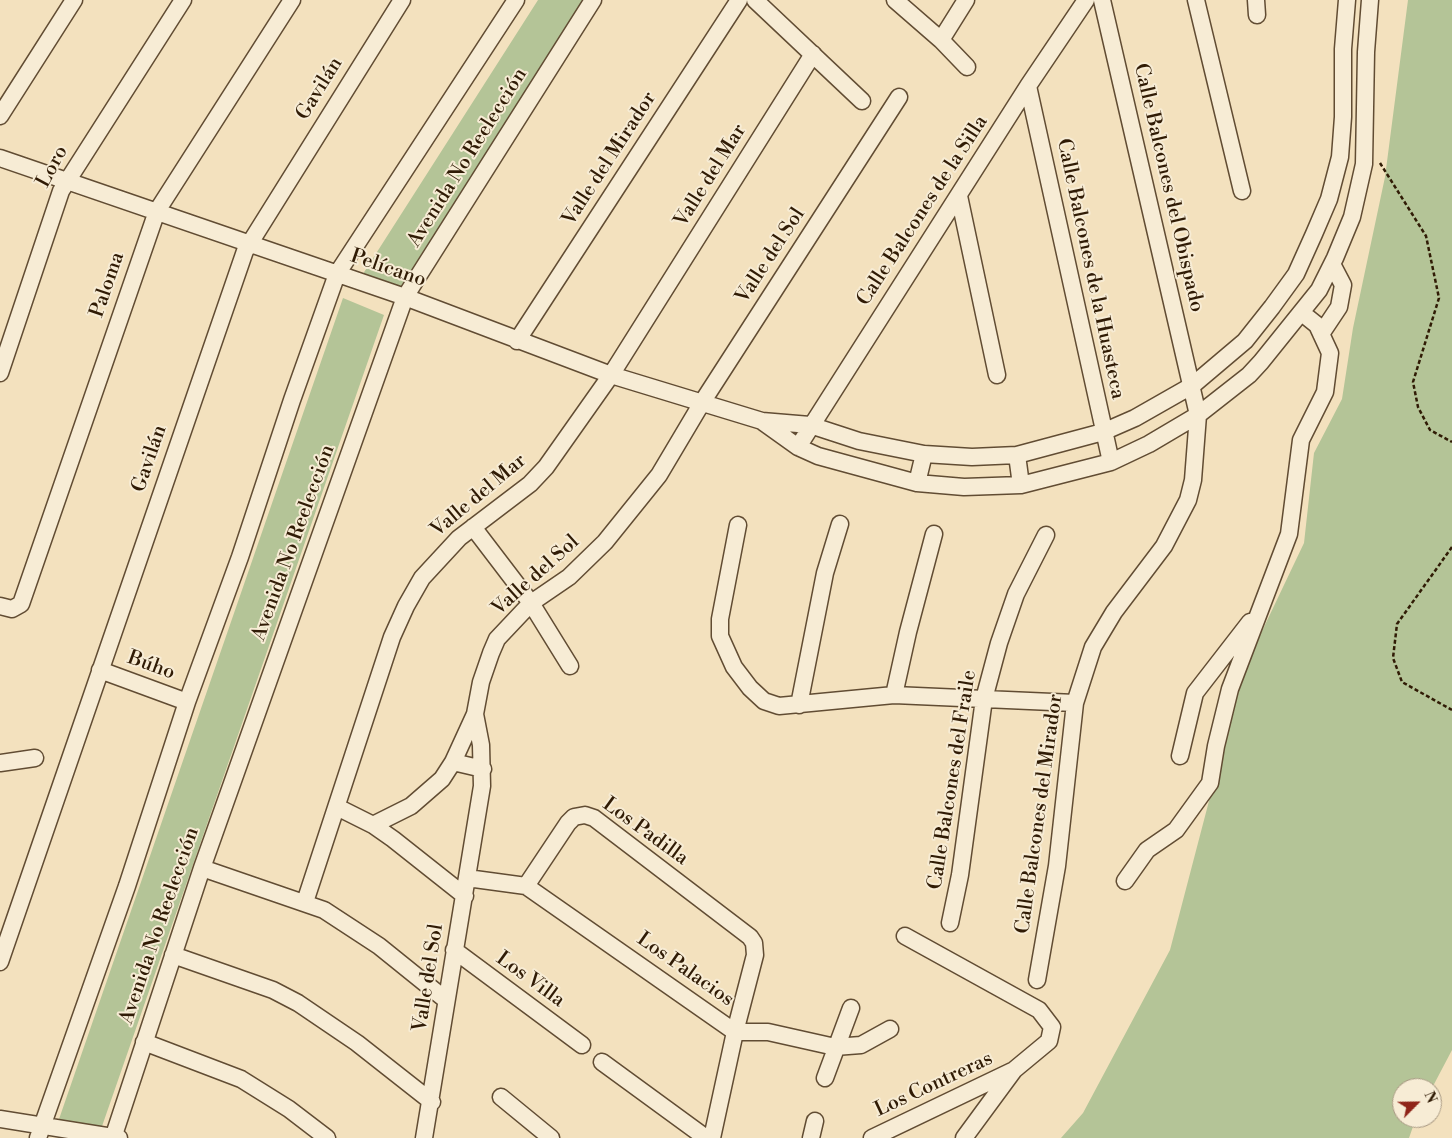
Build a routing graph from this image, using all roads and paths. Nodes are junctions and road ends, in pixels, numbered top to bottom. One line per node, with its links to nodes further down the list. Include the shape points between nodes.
1 (74, 0): 22 (street)
2 (183, 0): 27 (street, Loro)
3 (292, 0): 30 (street, Paloma)
4 (402, 0): 31 (street, Gavilán)
5 (516, 0): 33 (street)
6 (593, 0): 36 (street, Avenida No Reelección)
7 (738, 0): 39 (street, Valle del Mirador)
8 (755, 0): 17 (street)
9 (896, 0): 16 (street)
10 (966, 0): 16 (street)
11 (1086, 0): 19 (street, Calle Balcones de la Silla)
12 (1102, 0): 45 (street, Calle Balcones del Obispado)
13 (1196, 0): 28 (street)
14 (1347, 0): 25 (street, Pelícano)
15 (1370, 0): 23 (street, Pelícano)
16 (941, 40): 18 (street)
17 (813, 54): 21 (street); 43 (street, Valle del Mar)
18 (967, 67)
19 (1028, 86): 29 (street, Calle Balcones de la Silla); 50 (street, Calle Balcones de la Huasteca)
20 (899, 97): 46 (street, Valle del Sol)
21 (862, 101)
22 (0, 116)
23 (1365, 141): 26 (street, Pelícano); 52 (path, via 1426,236 1439,298 1413,382 1418,407 1430,430)
24 (0, 158): 27 (street, Pelícano)
25 (1340, 158): 26 (street); 34 (street, Pelícano, via 1329,199)
26 (1364, 164): 32 (street, Pelícano, via 1352,217)
27 (66, 182): 30 (street, Pelícano); 41 (street, Loro)
28 (1242, 191)
29 (959, 196): 42 (street); 49 (street, Calle Balcones de la Silla)
30 (158, 211): 31 (street, Pelícano); 67 (street, Paloma, via 21,604)
31 (249, 242): 33 (street, Pelícano); 70 (street, Gavilán)
32 (1332, 264): 35 (street, Pelícano); 38 (street, via 1343,285 1339,307)
33 (337, 274): 36 (street, Pelícano); 73 (street)
34 (1296, 274): 35 (street); 40 (street, Pelícano, via 1272,308)
35 (1318, 290): 37 (street, Pelícano)
36 (405, 297): 39 (street, Pelícano); 85 (street, Avenida No Reelección)
37 (1302, 312): 38 (street); 44 (street, Pelícano)
38 (1321, 334): 68 (street, via 1330,352 1325,392 1301,440 1289,534)
39 (517, 341): 43 (street, Pelícano)
40 (1230, 355): 44 (street); 45 (street, Pelícano)
41 (0, 373)
42 (997, 374)
43 (611, 375): 46 (street, Pelícano); 62 (street, Valle del Mar, via 546,467 530,484)
44 (1249, 375): 47 (street, Pelícano)
45 (1193, 385): 47 (street, Calle Balcones del Mirador); 50 (street, Pelícano)
46 (703, 401): 48 (street, Pelícano); 66 (street, Valle del Sol, via 659,474 605,542 569,577)
47 (1198, 415): 56 (street, Pelícano); 74 (street, Calle Balcones del Mirador, via 1193,480 1188,500 1164,546 1093,647)
48 (762, 421): 49 (street, Pelícano); 53 (street, Pelícano)
49 (810, 425): 51 (street, Pelícano); 53 (street, Calle Balcones de la Silla)
50 (1103, 432): 55 (street, Pelícano); 56 (street, Calle Balcones de la Huasteca)
51 (859, 441): 54 (street, Pelícano); 57 (street)
52 (1452, 442)
53 (798, 447): 57 (street, Pelícano)
54 (924, 454): 55 (street, Pelícano); 58 (street)
55 (1017, 455): 59 (street)
56 (1111, 462): 59 (street, Pelícano)
57 (852, 467): 58 (street, Pelícano)
58 (917, 483): 59 (street, Pelícano, via 964,487)
59 (1021, 485)
60 (840, 524): 75 (street, via 825,573)
61 (738, 525): 75 (street, via 720,619 720,636 734,667 750,688 764,700 779,706)
62 (473, 527): 66 (street); 83 (street, Valle del Mar, via 422,578 406,606 392,637)
63 (934, 534): 71 (street)
64 (1046, 535): 72 (street, Calle Balcones del Fraile, via 1016,594)
65 (1452, 547): 76 (path, via 1397,624 1393,658 1402,682)
66 (531, 603): 69 (street); 77 (street, Valle del Sol, via 497,639 481,682)
67 (8, 607)
68 (1261, 609): 78 (street, via 1195,693); 87 (street, via 1230,689 1210,783 1176,830 1147,850)
69 (570, 666)
70 (100, 670): 73 (street, Búho); 95 (street, Gavilán)
71 (894, 695): 72 (street); 75 (street)
72 (984, 699): 74 (street); 91 (street, Calle Balcones del Fraile, via 960,875)
73 (187, 702): 111 (street, via 127,886)
74 (1075, 703): 96 (street, Calle Balcones del Mirador, via 1057,866)
75 (798, 705)
76 (1452, 710)
77 (475, 714): 80 (street); 82 (street, Valle del Sol)
78 (1180, 756)
79 (35, 758): 81 (street)
80 (453, 762): 82 (street); 84 (street, via 428,792 411,806)
81 (0, 763)
82 (482, 769): 86 (street, Valle del Sol)
83 (337, 807): 84 (street); 90 (street, Valle del Mar)
84 (373, 825): 89 (street, via 417,856)
85 (202, 868): 90 (street); 94 (street, Avenida No Reelección)
86 (467, 878): 88 (street, Los Palacios); 89 (street, Valle del Sol)
87 (1125, 881)
88 (526, 886): 100 (street, Los Palacios); 100 (street, Los Padilla, via 568,823 574,817 586,815 594,818 745,932 754,943 755,955)
89 (464, 896): 93 (street, Valle del Sol)
90 (305, 902): 97 (street, via 341,920 379,946)
91 (950, 923)
92 (905, 936): 105 (street, via 1038,1010 1048,1019 1052,1027 1049,1041)
93 (454, 950): 97 (street, Valle del Sol); 102 (street, Los Villa)
94 (173, 955): 101 (street, Avenida No Reelección); 108 (street, via 273,990 298,1003 357,1043)
95 (0, 962)
96 (1037, 980)
97 (446, 1000): 108 (street, Valle del Sol)
98 (851, 1008): 103 (street)
99 (890, 1029): 103 (street, Los Palacios, via 861,1045)
100 (735, 1032): 103 (street, Los Palacios, via 768,1032); 117 (street)
101 (144, 1042): 112 (street, Avenida No Reelección); 113 (street, via 242,1079 289,1108)
102 (582, 1045)
103 (835, 1047): 106 (street)
104 (602, 1062): 116 (street)
105 (1014, 1070): 119 (street, Los Contreras); 120 (street)
106 (825, 1078)
107 (501, 1097): 115 (street)
108 (432, 1102): 114 (street, Valle del Sol)
109 (0, 1120): 111 (street)
110 (815, 1121): 118 (street)
111 (40, 1132): 112 (street)
112 (115, 1137)
113 (327, 1138)
114 (424, 1138)
115 (551, 1138)
116 (706, 1138)
117 (712, 1138)
118 (811, 1138)
119 (872, 1138)
120 (964, 1138)

